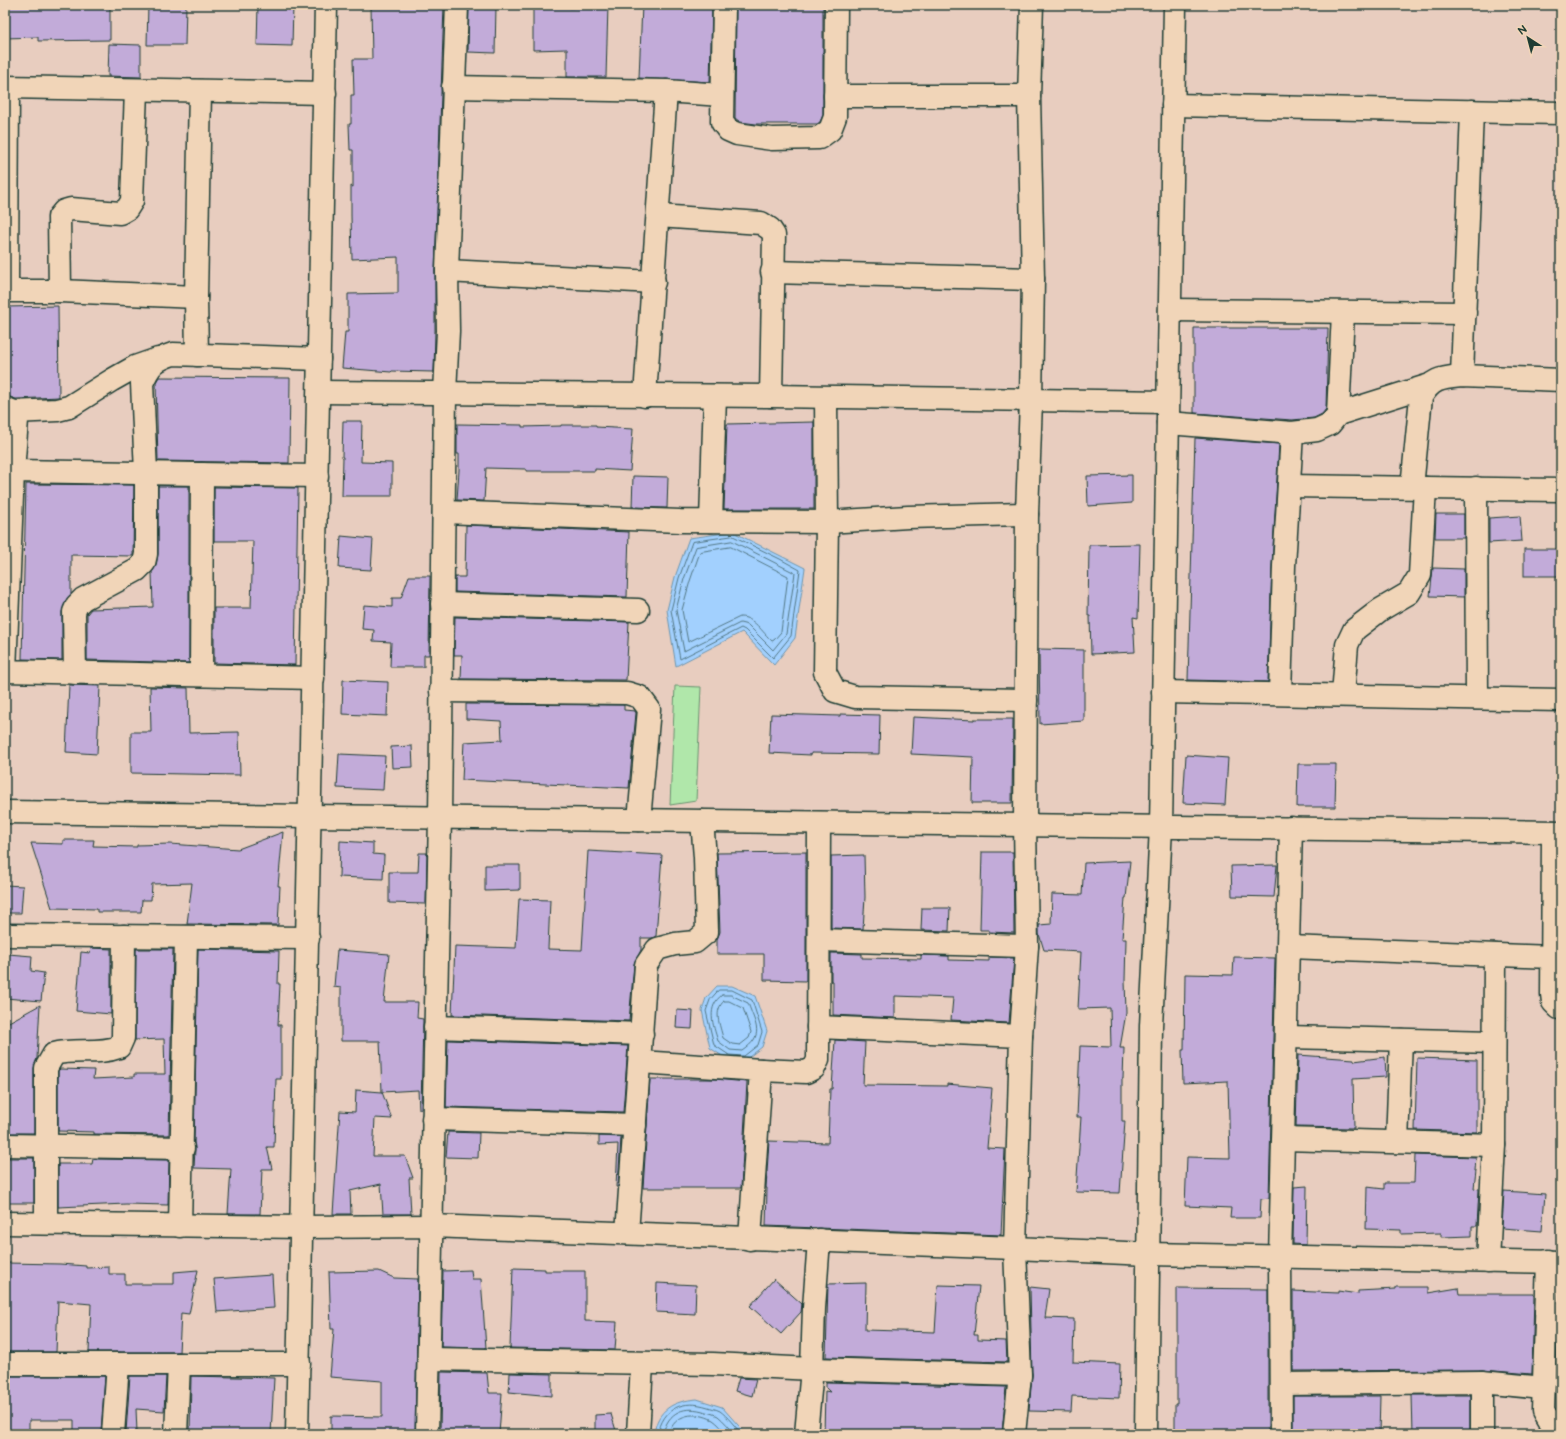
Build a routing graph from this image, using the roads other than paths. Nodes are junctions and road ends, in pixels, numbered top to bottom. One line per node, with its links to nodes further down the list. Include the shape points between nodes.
1 (326, 5): 12 (street)
2 (457, 5): 8 (street)
3 (724, 5): 13 (street)
4 (836, 5): 14 (street)
5 (1032, 5): 15 (street)
6 (1175, 5): 16 (street)
7 (6, 87): 9 (street); 24 (street)
8 (453, 87): 11 (street); 20 (street)
9 (136, 90): 10 (street); 25 (street, via 132,201 120,212 71,209 64,211 59,217)
10 (200, 91): 12 (street); 26 (street)
11 (666, 91): 13 (street); 19 (street)
12 (325, 93): 32 (street)
13 (721, 95): 14 (street, via 722,122 728,130 772,140 819,138 830,130 835,117)
14 (835, 96): 15 (street)
15 (1029, 96): 22 (street)
16 (1173, 105): 17 (street); 27 (street)
17 (1472, 111): 18 (street); 29 (street)
18 (1561, 113)
19 (658, 216): 21 (street, via 761,223 774,235); 23 (street)
20 (447, 271): 23 (street); 37 (street)
21 (772, 272): 22 (street); 40 (street)
22 (1033, 279): 42 (street)
23 (654, 282): 38 (street)
24 (6, 291): 25 (street)
25 (60, 291): 26 (street)
26 (196, 297): 30 (street)
27 (1170, 310): 28 (street); 43 (street)
28 (1343, 313): 29 (street); 45 (street)
29 (1465, 313): 33 (street)
30 (197, 355): 31 (street, via 173,354); 32 (street)
31 (158, 359): 44 (street, via 135,367 69,407 56,410); 49 (street, via 147,371 142,383)
32 (319, 359): 36 (street)
33 (1462, 376): 34 (street); 35 (street, via 1437,381)
34 (1561, 380)
35 (1427, 386): 45 (street); 53 (street, via 1421,397)
36 (319, 392): 37 (street); 51 (street)
37 (445, 394): 38 (street); 56 (street)
38 (645, 396): 39 (street)
39 (715, 396): 40 (street); 58 (street)
40 (771, 396): 41 (street)
41 (826, 398): 42 (street); 59 (street)
42 (1031, 400): 43 (street); 57 (street)
43 (1168, 402): 46 (street)
44 (9, 410): 48 (street, via 17,420)
45 (1338, 414): 47 (street, via 1330,424 1317,430)
46 (1168, 423): 47 (street); 66 (street)
47 (1292, 433): 52 (street)
48 (13, 471): 49 (street); 62 (street, via 5,672)
49 (146, 473): 50 (street); 62 (street, via 144,563 137,570 83,599 77,605 74,612)
50 (202, 474): 51 (street); 63 (street)
51 (317, 476): 64 (street)
52 (1289, 486): 53 (street); 67 (street)
53 (1419, 488): 54 (street); 68 (street, via 1420,575 1409,592 1354,630 1347,645)
54 (1476, 488): 55 (street); 69 (street)
55 (1561, 490)
56 (444, 512): 58 (street); 60 (street)
57 (1027, 514): 59 (street); 70 (street)
58 (711, 521): 59 (street)
59 (827, 522): 70 (street, via 825,672 835,690 855,697)
60 (442, 604): 61 (street); 65 (street)
61 (638, 610)
62 (75, 673): 63 (street)
63 (201, 675): 64 (street)
64 (313, 678): 73 (street)
65 (441, 691): 74 (street); 75 (street, via 627,693 640,697 649,709)
66 (1163, 692): 67 (street); 79 (street)
67 (1280, 694): 68 (street)
68 (1343, 695): 69 (street)
69 (1477, 698): 71 (street)
70 (1026, 700): 78 (street)
71 (1561, 700)
72 (5, 812): 73 (street)
73 (310, 816): 74 (street); 85 (street)
74 (440, 817): 75 (street); 92 (street)
75 (638, 820): 76 (street)
76 (702, 821): 77 (street); 94 (street, via 707,932 695,942 658,949 646,965)
77 (819, 823): 78 (street); 86 (street)
78 (1025, 824): 79 (street); 87 (street)
79 (1161, 827): 80 (street); 118 (street, via 1151,1026)
80 (1291, 828): 81 (street); 88 (street)
81 (1557, 832): 90 (street)
82 (5, 935): 83 (street)
83 (124, 936): 84 (street); 107 (street, via 123,1038 119,1047 110,1050 54,1054 46,1068)
84 (186, 936): 85 (street); 108 (street)
85 (308, 938): 113 (street)
86 (818, 940): 87 (street); 93 (street)
87 (1027, 946): 95 (street)
88 (1288, 947): 89 (street); 96 (street)
89 (1494, 955): 90 (street); 98 (street)
90 (1552, 957): 91 (street, via 1553,1002)
91 (1561, 1008)
92 (435, 1026): 94 (street); 101 (street)
93 (818, 1028): 95 (street); 100 (street, via 818,1060 814,1068 806,1072)
94 (642, 1034): 99 (street)
95 (1022, 1036): 117 (street)
96 (1286, 1037): 97 (street); 103 (street)
97 (1401, 1040): 98 (street); 104 (street)
98 (1494, 1042): 105 (street)
99 (640, 1062): 100 (street); 102 (street)
100 (761, 1070): 115 (street)
101 (433, 1119): 102 (street); 112 (street)
102 (635, 1125): 114 (street)
103 (1284, 1139): 104 (street); 119 (street)
104 (1397, 1142): 105 (street)
105 (1494, 1145): 120 (street)
106 (5, 1146): 107 (street)
107 (46, 1146): 108 (street); 110 (street)
108 (183, 1148): 111 (street)
109 (5, 1223): 110 (street)
110 (46, 1223): 111 (street)
111 (180, 1226): 113 (street)
112 (431, 1226): 113 (street); 114 (street); 122 (street)
113 (302, 1227): 126 (street)
114 (627, 1233): 115 (street)
115 (750, 1238): 116 (street)
116 (819, 1240): 117 (street); 128 (street)
117 (1015, 1248): 118 (street); 129 (street)
118 (1148, 1254): 119 (street); 141 (street)
119 (1280, 1257): 120 (street); 131 (street)
120 (1488, 1261): 121 (street)
121 (1554, 1262): 132 (street)
122 (429, 1359): 127 (street); 137 (street)
123 (5, 1364): 124 (street)
124 (118, 1364): 125 (street); 134 (street)
125 (179, 1364): 126 (street); 135 (street)
126 (298, 1364): 136 (street)
127 (642, 1364): 128 (street, via 713,1364); 138 (street)
128 (812, 1369): 129 (street); 139 (street)
129 (1020, 1375): 140 (street)
130 (1482, 1382): 131 (street); 132 (street); 143 (street)
131 (1282, 1384): 142 (street)
132 (1543, 1388): 133 (street, via 1543,1411 1548,1420)
133 (1561, 1425)
134 (113, 1434)
135 (176, 1434)
136 (297, 1434)
137 (427, 1434)
138 (638, 1434)
139 (806, 1434)
140 (1014, 1434)
141 (1146, 1434)
142 (1281, 1434)
143 (1482, 1434)

